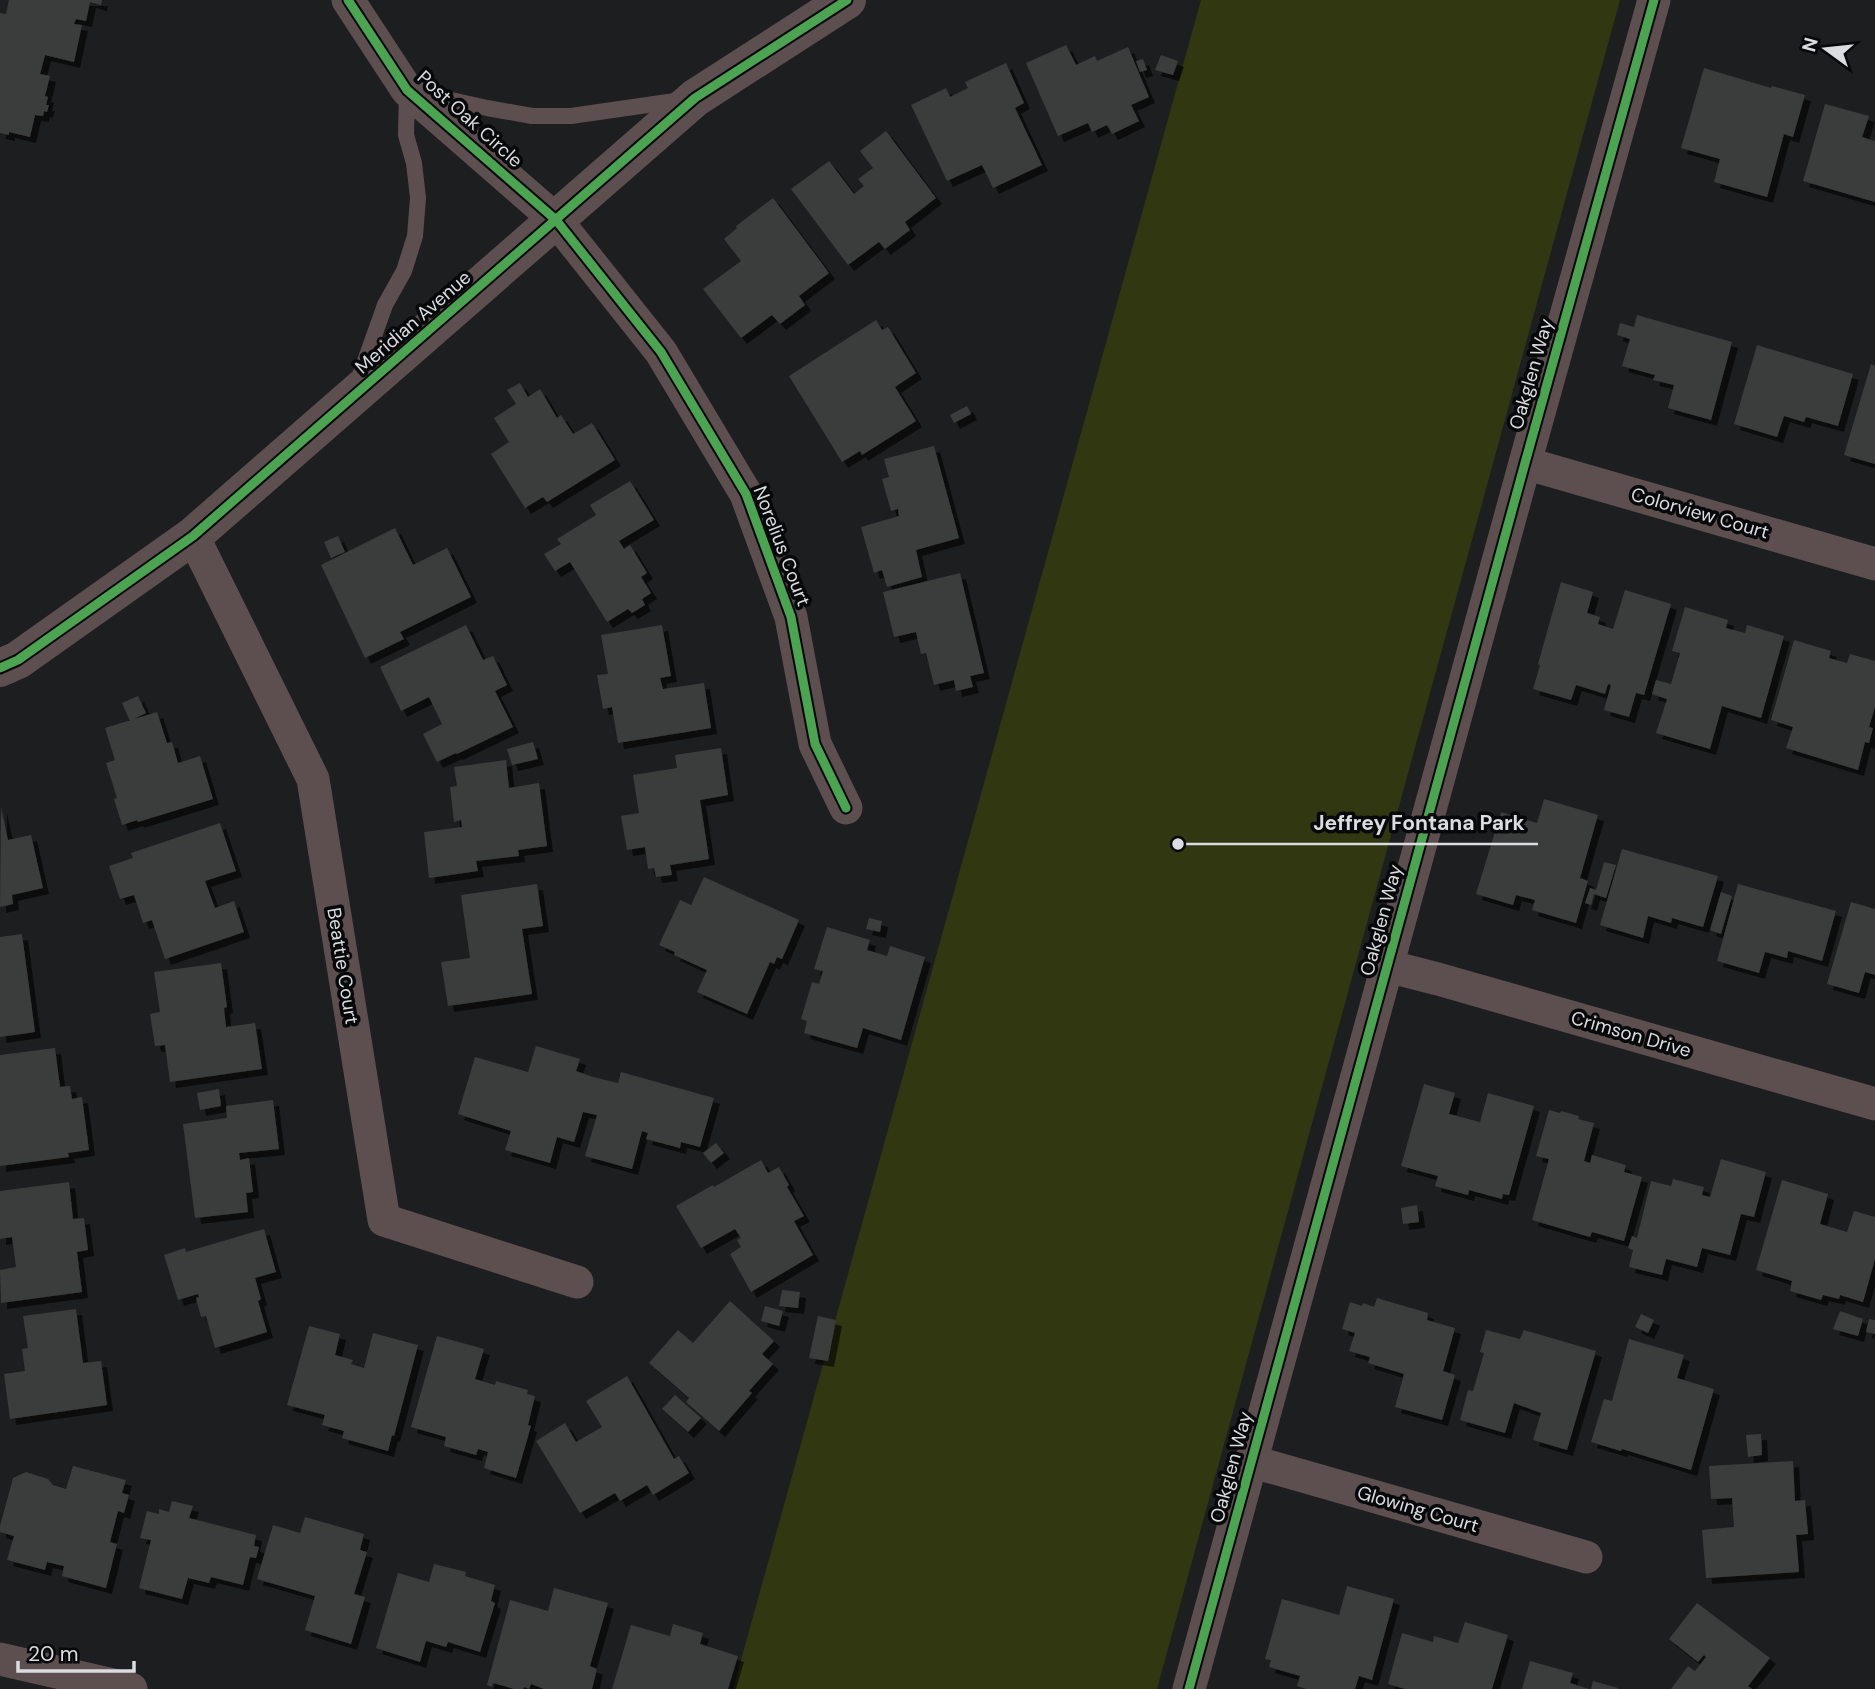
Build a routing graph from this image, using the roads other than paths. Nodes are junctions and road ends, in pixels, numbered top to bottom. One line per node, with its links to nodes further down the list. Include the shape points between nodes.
1 (348, 0): 4 (street, Post Oak Circle)
2 (847, 0): 5 (street, Meridian Avenue)
3 (1654, 0): 8 (street, Oakglen Way)
4 (407, 90): 5 (lane, via 533,116 571,116); 6 (street, Post Oak Circle); 7 (lane, via 406,135 418,198 415,236)
5 (695, 98): 6 (street, Meridian Avenue)
6 (556, 220): 7 (street, Meridian Avenue); 12 (street, Norelius Court, via 661,352 746,494 791,617 815,744)
7 (351, 400): 9 (street, Meridian Avenue)
8 (1525, 463): 10 (street, Colorview Court); 13 (street, Oakglen Way)
9 (193, 536): 11 (street, Meridian Avenue, via 18,660); 15 (street, Beattie Court, via 313,779 384,1220)
10 (1875, 564)
11 (0, 668)
12 (846, 808)
13 (1387, 966): 14 (street, Crimson Drive); 16 (street, Oakglen Way)
14 (1875, 1104)
15 (577, 1282)
16 (1250, 1461): 17 (street, Glowing Court); 20 (street, Oakglen Way)
17 (1586, 1557)
18 (0, 1659): 19 (street)
19 (131, 1689)
20 (1189, 1689)

